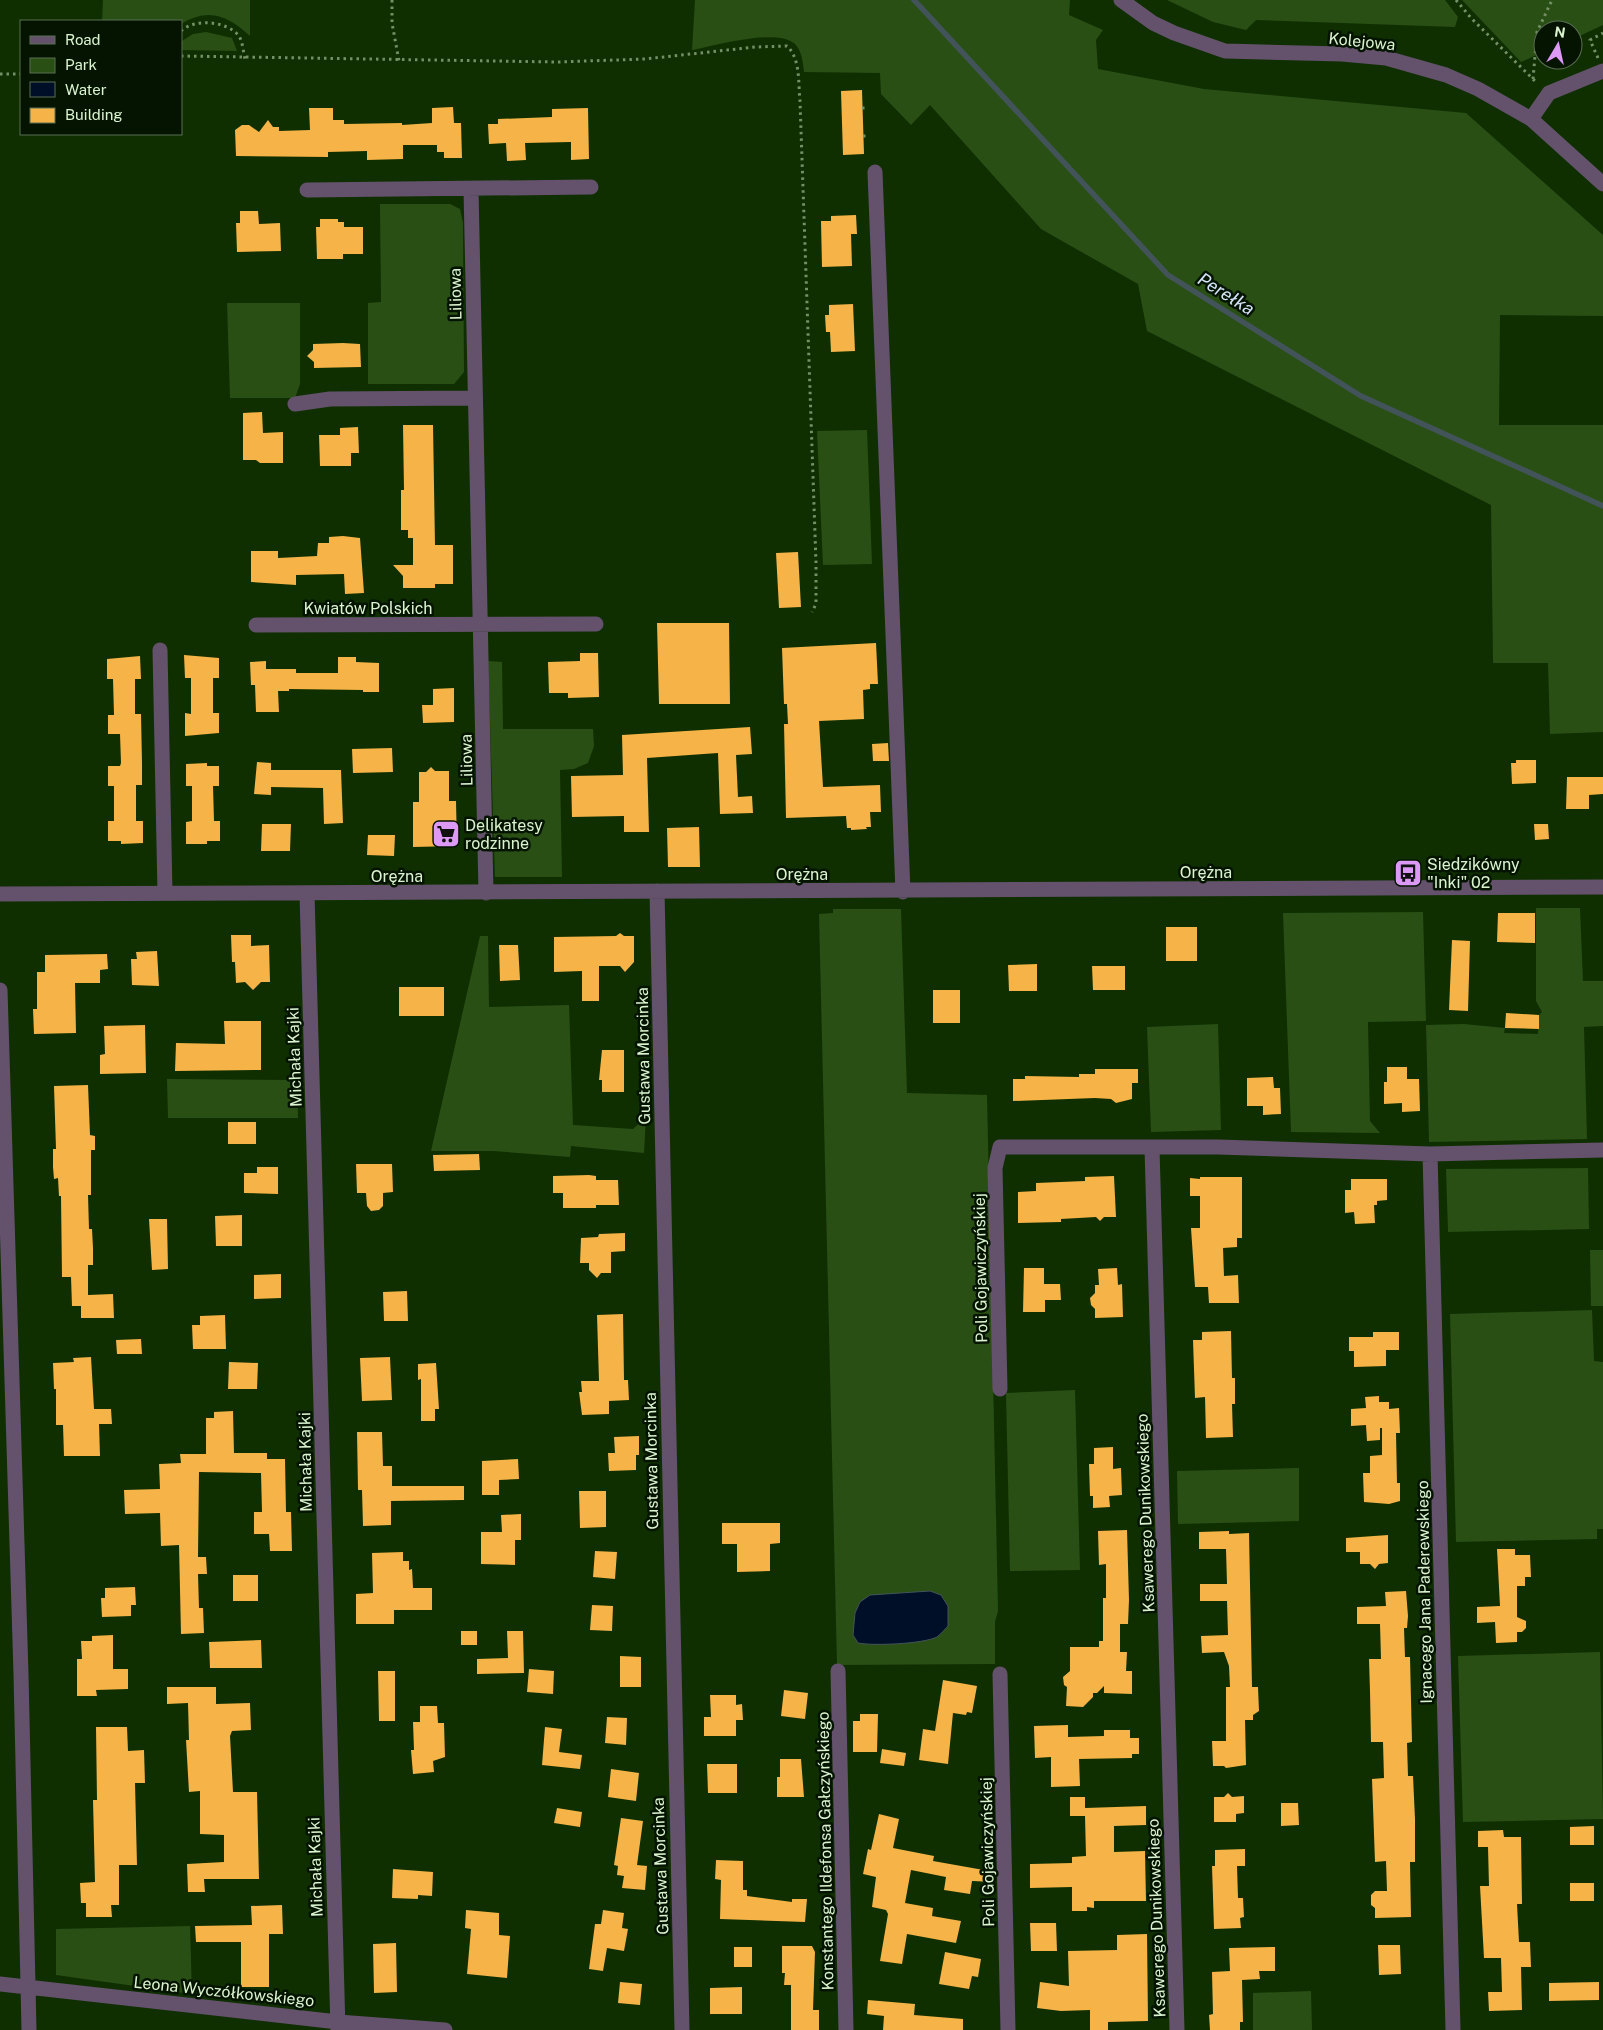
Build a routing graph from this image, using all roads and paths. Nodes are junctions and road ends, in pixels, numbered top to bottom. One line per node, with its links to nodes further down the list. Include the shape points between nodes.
1 (392, 0): 9 (path, via 392,23)
2 (1121, 0): 15 (street, Kolejowa, via 1174,33 1225,50 1386,58 1446,75)
3 (1456, 0): 13 (path)
4 (1552, 0): 13 (path, via 1537,32)
5 (182, 30): 8 (path, via 189,26 211,23 229,28 238,35)
6 (1603, 34): 10 (path, via 1590,40)
7 (182, 56): 8 (path)
8 (244, 59): 9 (path)
9 (399, 61): 23 (path, via 628,59 773,45 787,46 793,52 800,102 816,563 816,604)
10 (1601, 66): 14 (street)
11 (0, 74): 12 (path)
12 (20, 74)
13 (1533, 79): 14 (path)
14 (1549, 93): 15 (street)
15 (1531, 119): 17 (street, Kolejowa)
16 (875, 172): 30 (street)
17 (1603, 184)
18 (591, 187): 19 (street)
19 (470, 189): 20 (street); 21 (street, Liliowa)
20 (307, 190)
21 (474, 398): 22 (street, via 330,399); 26 (street, Liliowa)
22 (296, 404)
23 (812, 612)
24 (596, 624): 26 (street)
25 (256, 625): 26 (street, Kwiatów Polskich)
26 (480, 625): 33 (street, Liliowa)
27 (160, 650): 31 (street)
28 (1603, 887): 30 (street, Orężna)
29 (657, 892): 30 (street, Orężna); 33 (street, Orężna); 47 (street, Gustawa Morcinka)
30 (903, 892)
31 (165, 893): 32 (street, Orężna); 34 (street, Orężna)
32 (307, 893): 33 (street, Orężna); 44 (street, Michała Kajki)
33 (486, 893)
34 (0, 894)
35 (0, 990): 43 (street)
36 (1152, 1148): 38 (street); 39 (street, Poli Gojawiczyńskiej, via 1000,1147 995,1168); 50 (street, Ksawerego Dunikowskiego)
37 (1603, 1150): 38 (street)
38 (1430, 1154): 51 (street, Ignacego Jana Paderewskiego)
39 (1000, 1390)
40 (838, 1671): 48 (street, Konstantego Ildefonsa Gałczyńskiego)
41 (1000, 1674): 49 (street, Poli Gojawiczyńskiej)
42 (0, 1984): 43 (street, Leona Wyczółkowskiego)
43 (28, 1987): 44 (street, Leona Wyczółkowskiego); 45 (street)
44 (338, 2026): 46 (street, Leona Wyczółkowskiego)
45 (29, 2030)
46 (445, 2030)
47 (682, 2030)
48 (846, 2030)
49 (1008, 2030)
50 (1177, 2030)
51 (1453, 2030)

